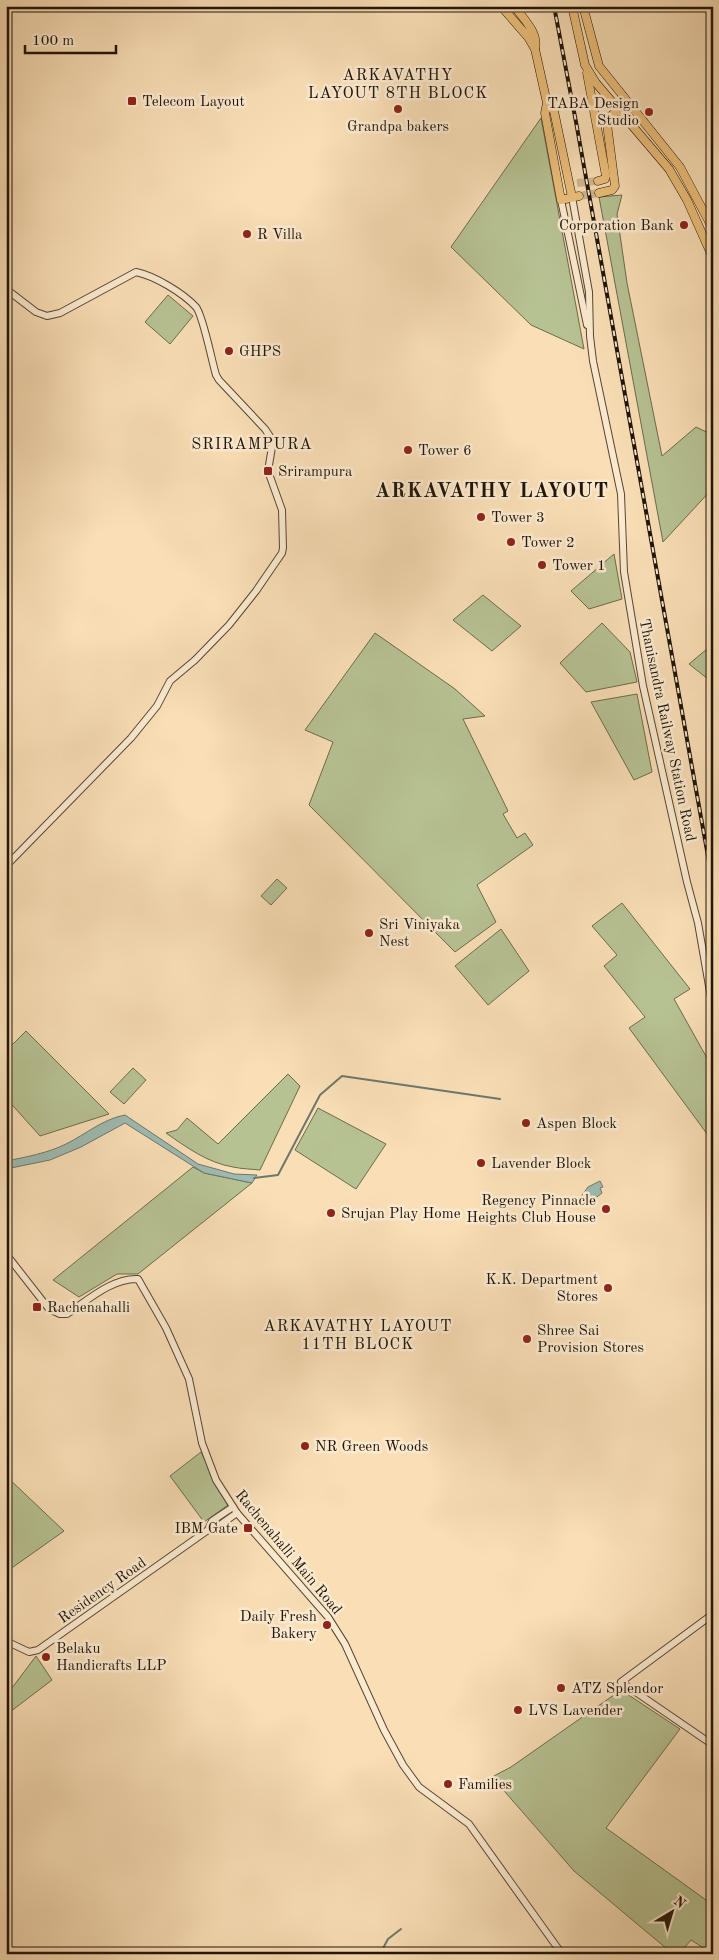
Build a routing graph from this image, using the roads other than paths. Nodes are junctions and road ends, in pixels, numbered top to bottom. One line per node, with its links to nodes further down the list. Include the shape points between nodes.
1 (501, 6): 5 (main road, via 528,37)
2 (514, 6): 5 (main road, via 534,34)
3 (572, 6): 6 (main road)
4 (583, 6): 7 (main road, via 599,66)
5 (534, 49): 8 (main road)
6 (586, 65): 9 (main road); 10 (main road, via 606,176)
7 (627, 100): 9 (main road); 16 (main road, via 680,167)
8 (547, 103): 11 (main road, via 554,111); 12 (main road, via 545,113)
9 (618, 109): 13 (main road, via 607,124 615,186); 17 (main road, via 669,169)
10 (598, 181)
11 (573, 183): 12 (main road); 14 (main road)
12 (558, 185): 15 (main road)
13 (599, 193)
14 (575, 197): 15 (main road); 19 (street, Thanisandra Railway Station Road, via 589,292)
15 (561, 200): 19 (street, Thanisandra Railway Station Road)
16 (713, 229)
17 (713, 258)
18 (6, 289): 20 (street, via 36,312 47,316 60,313 136,272 148,274 167,285 196,308 216,375 273,442 268,471 282,510 284,548 230,625 175,675 157,706 131,738)
19 (590, 336): 21 (street, Thanisandra Railway Station Road, via 621,494 624,572 643,686 698,923)
20 (6, 866)
21 (713, 1009)
22 (6, 1254): 23 (street, Rachenahalli Main Road, via 49,1309 60,1314 67,1314 109,1286 123,1280 138,1279 166,1328 188,1379 207,1461)
23 (232, 1507): 24 (street, Rachenahalli Main Road); 25 (street, Residency Road, via 212,1521)
24 (237, 1514): 25 (street, Residency Road); 29 (street, Rachenahalli Main Road, via 339,1633 384,1730 419,1788 469,1824)
25 (208, 1530): 27 (street, Residency Road, via 38,1650 30,1652 10,1643)
26 (713, 1614): 28 (street, via 621,1682)
27 (6, 1645)
28 (713, 1745)
29 (562, 1954)

